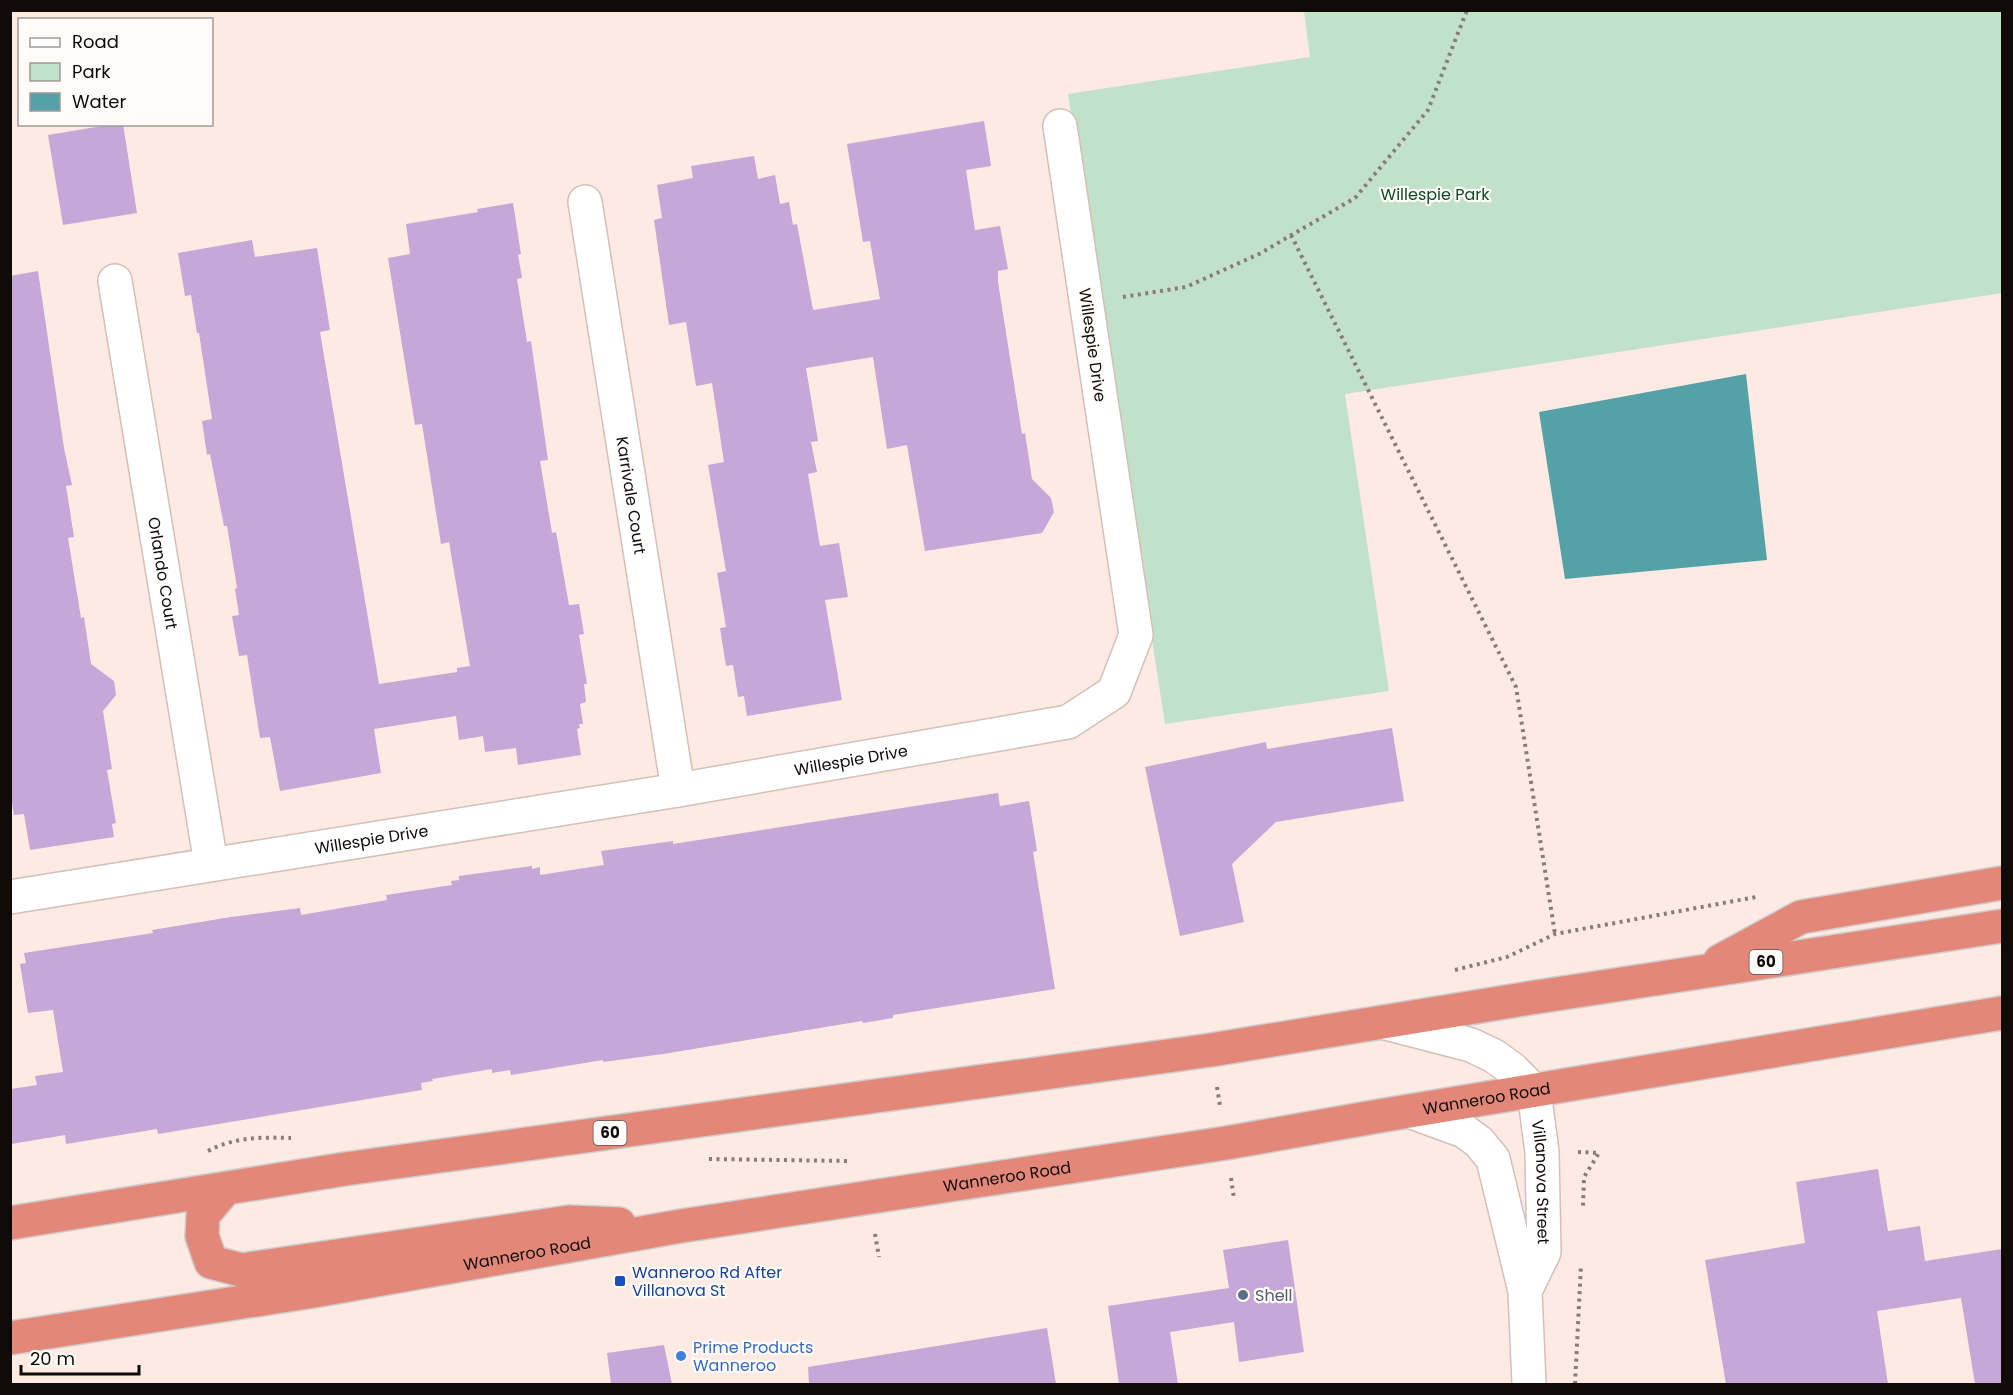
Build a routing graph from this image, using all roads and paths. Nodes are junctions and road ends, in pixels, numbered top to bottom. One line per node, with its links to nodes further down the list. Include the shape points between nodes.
1 (1467, 10): 4 (path, via 1428,111 1355,198)
2 (1060, 126): 6 (street, Willespie Drive)
3 (585, 202): 7 (street, Karrivale Court)
4 (1291, 235): 6 (path, via 1186,287); 13 (path, via 1516,687)
5 (115, 281): 8 (street, Orlando Court)
6 (1086, 302): 7 (street, Willespie Drive, via 1136,635 1114,692 1068,722)
7 (678, 790): 8 (street, Willespie Drive)
8 (211, 864): 11 (street, Willespie Drive)
9 (2002, 883): 15 (highway, via 1802,917)
10 (1767, 895): 13 (path)
11 (10, 897)
12 (2002, 926): 15 (highway, 60)
13 (1556, 934): 14 (path, via 1507,957)
14 (1449, 972)
15 (1697, 973): 17 (highway, 60)
16 (2002, 1013): 18 (highway, Wanneroo Road)
17 (1386, 1023): 18 (street, via 1471,1045 1512,1069); 25 (highway, 60, via 356,1167)
18 (1534, 1091): 19 (highway, Wanneroo Road); 30 (street, Villanova Street, via 1542,1152 1544,1252)
19 (1412, 1112): 28 (highway, Wanneroo Road); 30 (street, Villanova Street, via 1464,1131 1493,1159)
20 (301, 1138): 22 (path, via 256,1137 222,1144)
21 (1599, 1153): 26 (path, via 1584,1177)
22 (202, 1155)
23 (697, 1160): 24 (path, via 849,1161)
24 (858, 1168)
25 (225, 1189): 27 (highway, 60); 28 (highway, via 203,1215 202,1236 211,1262 241,1270 569,1222)
26 (1583, 1211)
27 (10, 1222)
28 (681, 1226): 31 (highway, Wanneroo Road, via 320,1290)
29 (1581, 1256): 33 (path)
30 (1526, 1292): 32 (street, Villanova Street)
31 (10, 1338)
32 (1530, 1384)
33 (1575, 1384)

